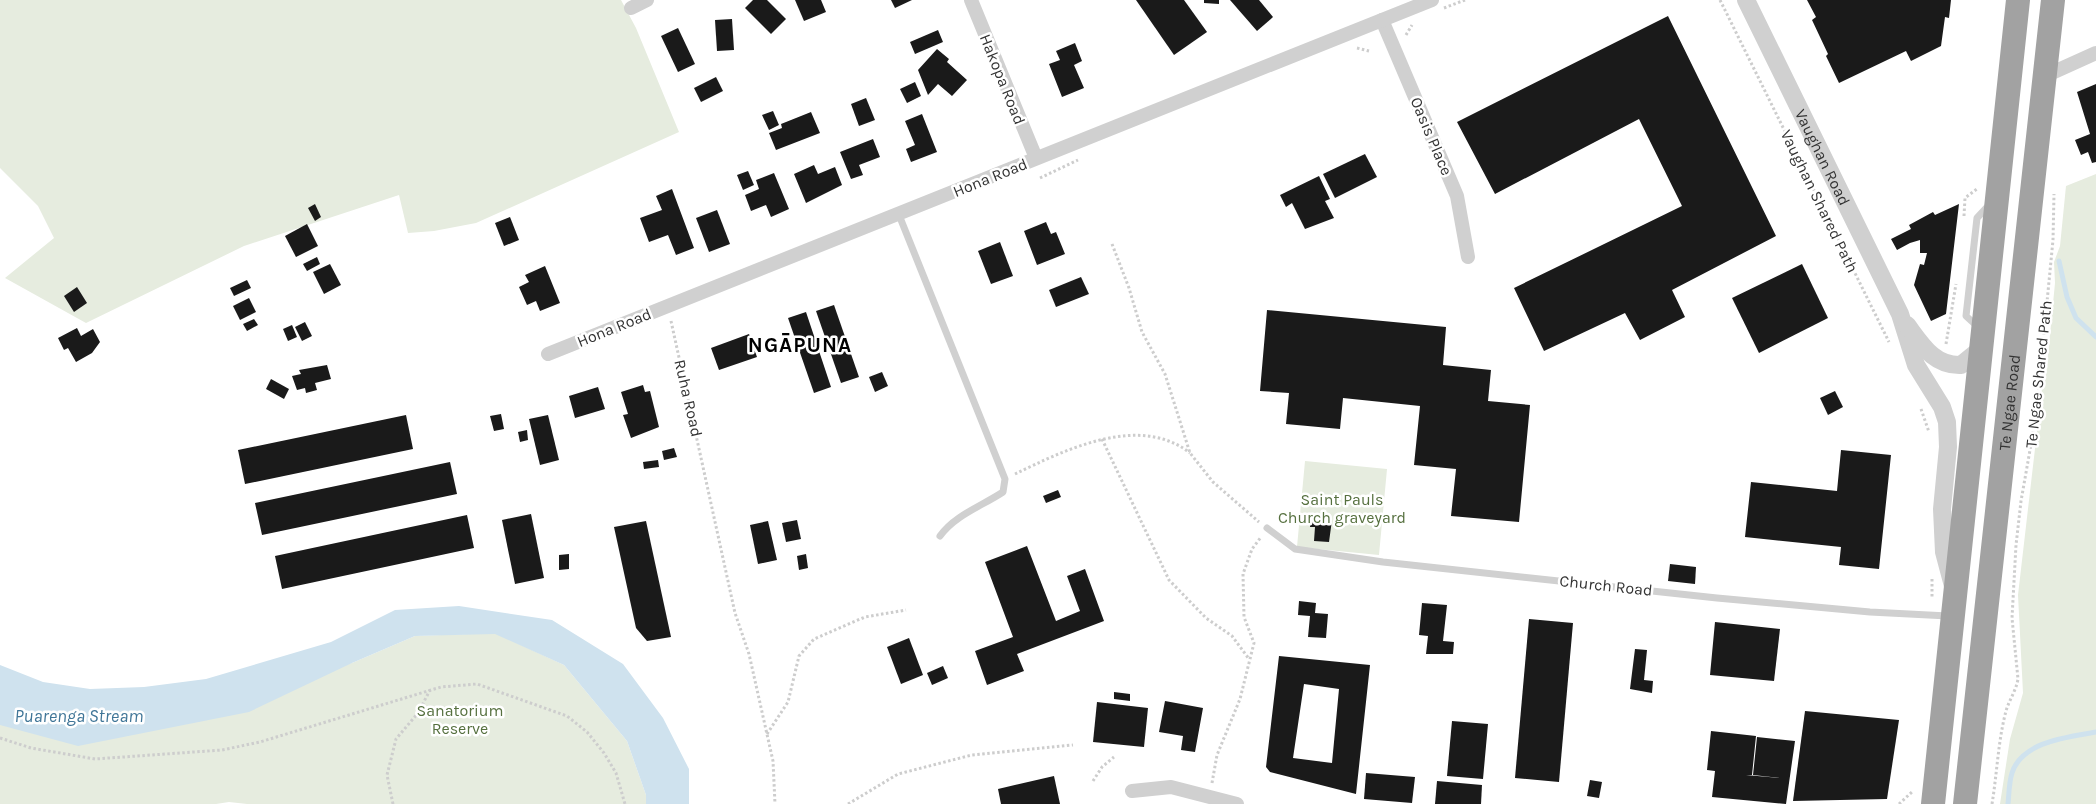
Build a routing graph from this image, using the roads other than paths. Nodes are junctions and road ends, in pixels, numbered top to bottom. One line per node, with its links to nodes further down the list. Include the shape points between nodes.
1 (647, 0): 7 (street)
2 (971, 0): 11 (street, Hakopa Road)
3 (1432, 0): 8 (street, Hona Road)
4 (1746, 0): 14 (street, Vaughan Road)
5 (2018, 0): 15 (highway, Te Ngae Road)
6 (2052, 0): 10 (highway, Te Ngae Road)
7 (631, 8)
8 (1382, 20): 11 (street, Hona Road); 13 (street, Oasis Place, via 1457,196)
9 (2096, 53): 10 (street)
10 (2045, 76): 23 (highway, Te Ngae Road)
11 (1036, 158): 12 (street, Hona Road)
12 (899, 215): 16 (street, Hona Road); 18 (lane, via 1005,479 1003,492 976,507)
13 (1468, 256)
14 (1900, 314): 15 (street, Vaughan Road, via 1930,354 1945,364 1961,365); 19 (street, Vaughan Road, via 1916,366 1942,407 1947,422 1942,509)
15 (1983, 340): 19 (highway, Te Ngae Road)
16 (548, 354)
17 (1267, 528): 19 (lane, Church Road, via 1295,549 1383,562 1717,598)
18 (940, 536)
19 (1947, 608): 22 (highway, Te Ngae Road)
20 (1132, 791): 21 (street, via 1171,787)
21 (1237, 804)
22 (1933, 804)
23 (1965, 804)

